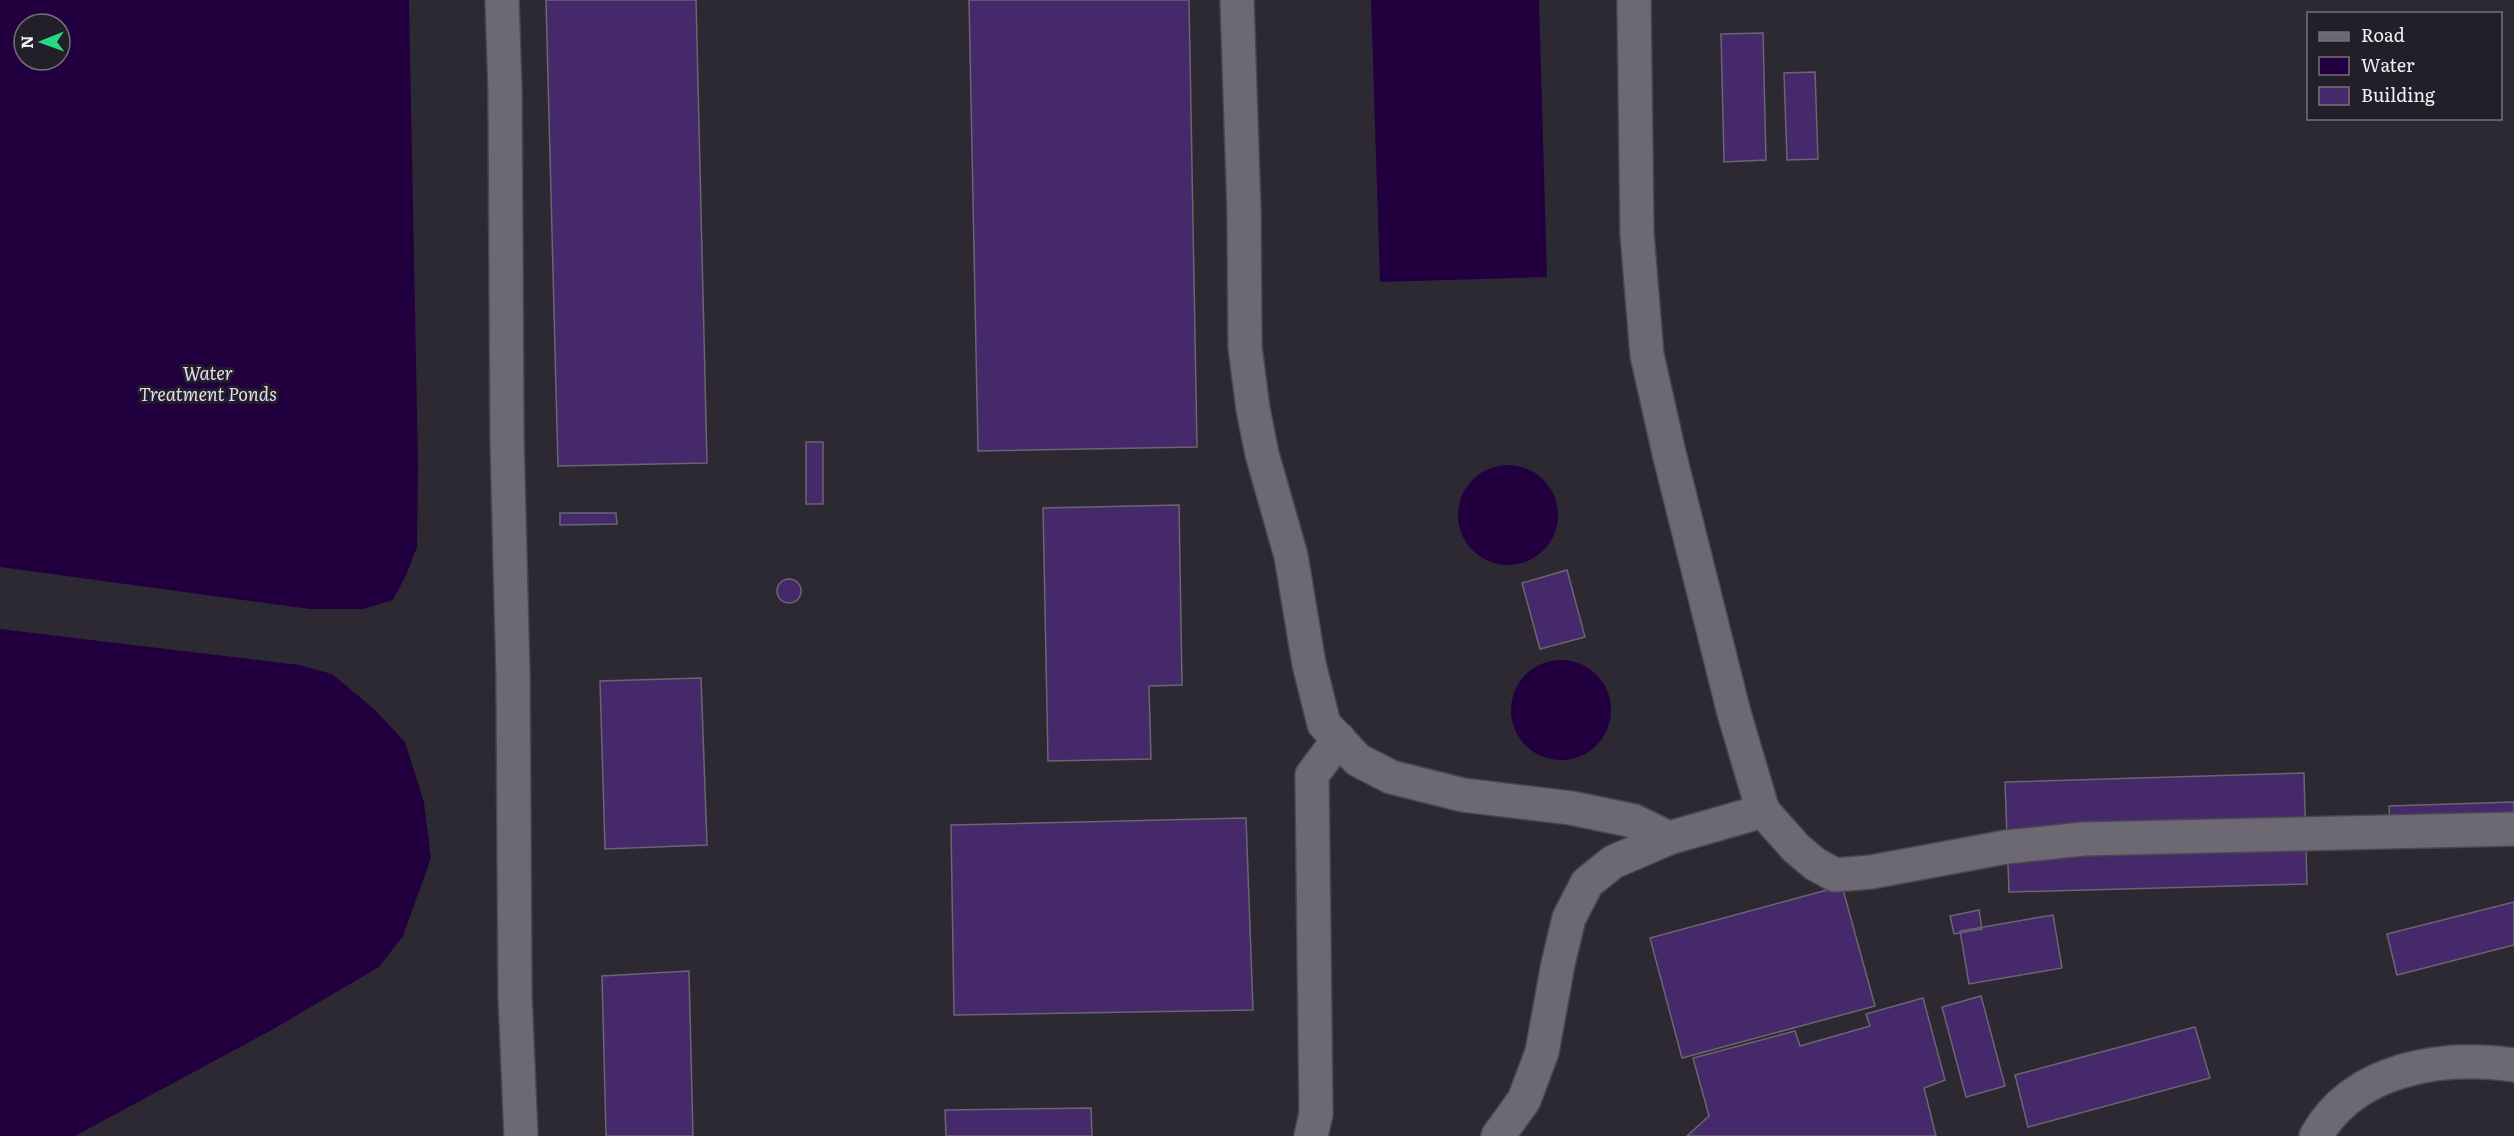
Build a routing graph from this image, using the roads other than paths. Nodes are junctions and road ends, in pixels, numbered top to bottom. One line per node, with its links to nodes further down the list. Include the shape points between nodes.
1 (502, 0): 9 (lane, via 515,996)
2 (1237, 0): 4 (lane, via 1245,347 1253,409 1291,556 1308,664 1324,724)
3 (1634, 0): 5 (lane, via 1636,234 1647,355 1734,713)
4 (1339, 739): 7 (lane, via 1358,760 1391,777 1463,795 1571,808 1634,821); 10 (lane, via 1312,775 1316,1114)
5 (1763, 811): 6 (lane, via 1802,854 1835,875 2006,847 2083,839); 7 (lane)
6 (2514, 829)
7 (1669, 838): 11 (lane, via 1613,861 1587,883 1569,918 1542,1052 1524,1100)
8 (2514, 1065): 12 (lane, via 2466,1060 2421,1066 2380,1078 2348,1098)
9 (521, 1136)
10 (1311, 1136)
11 (1498, 1136)
12 (2316, 1136)

